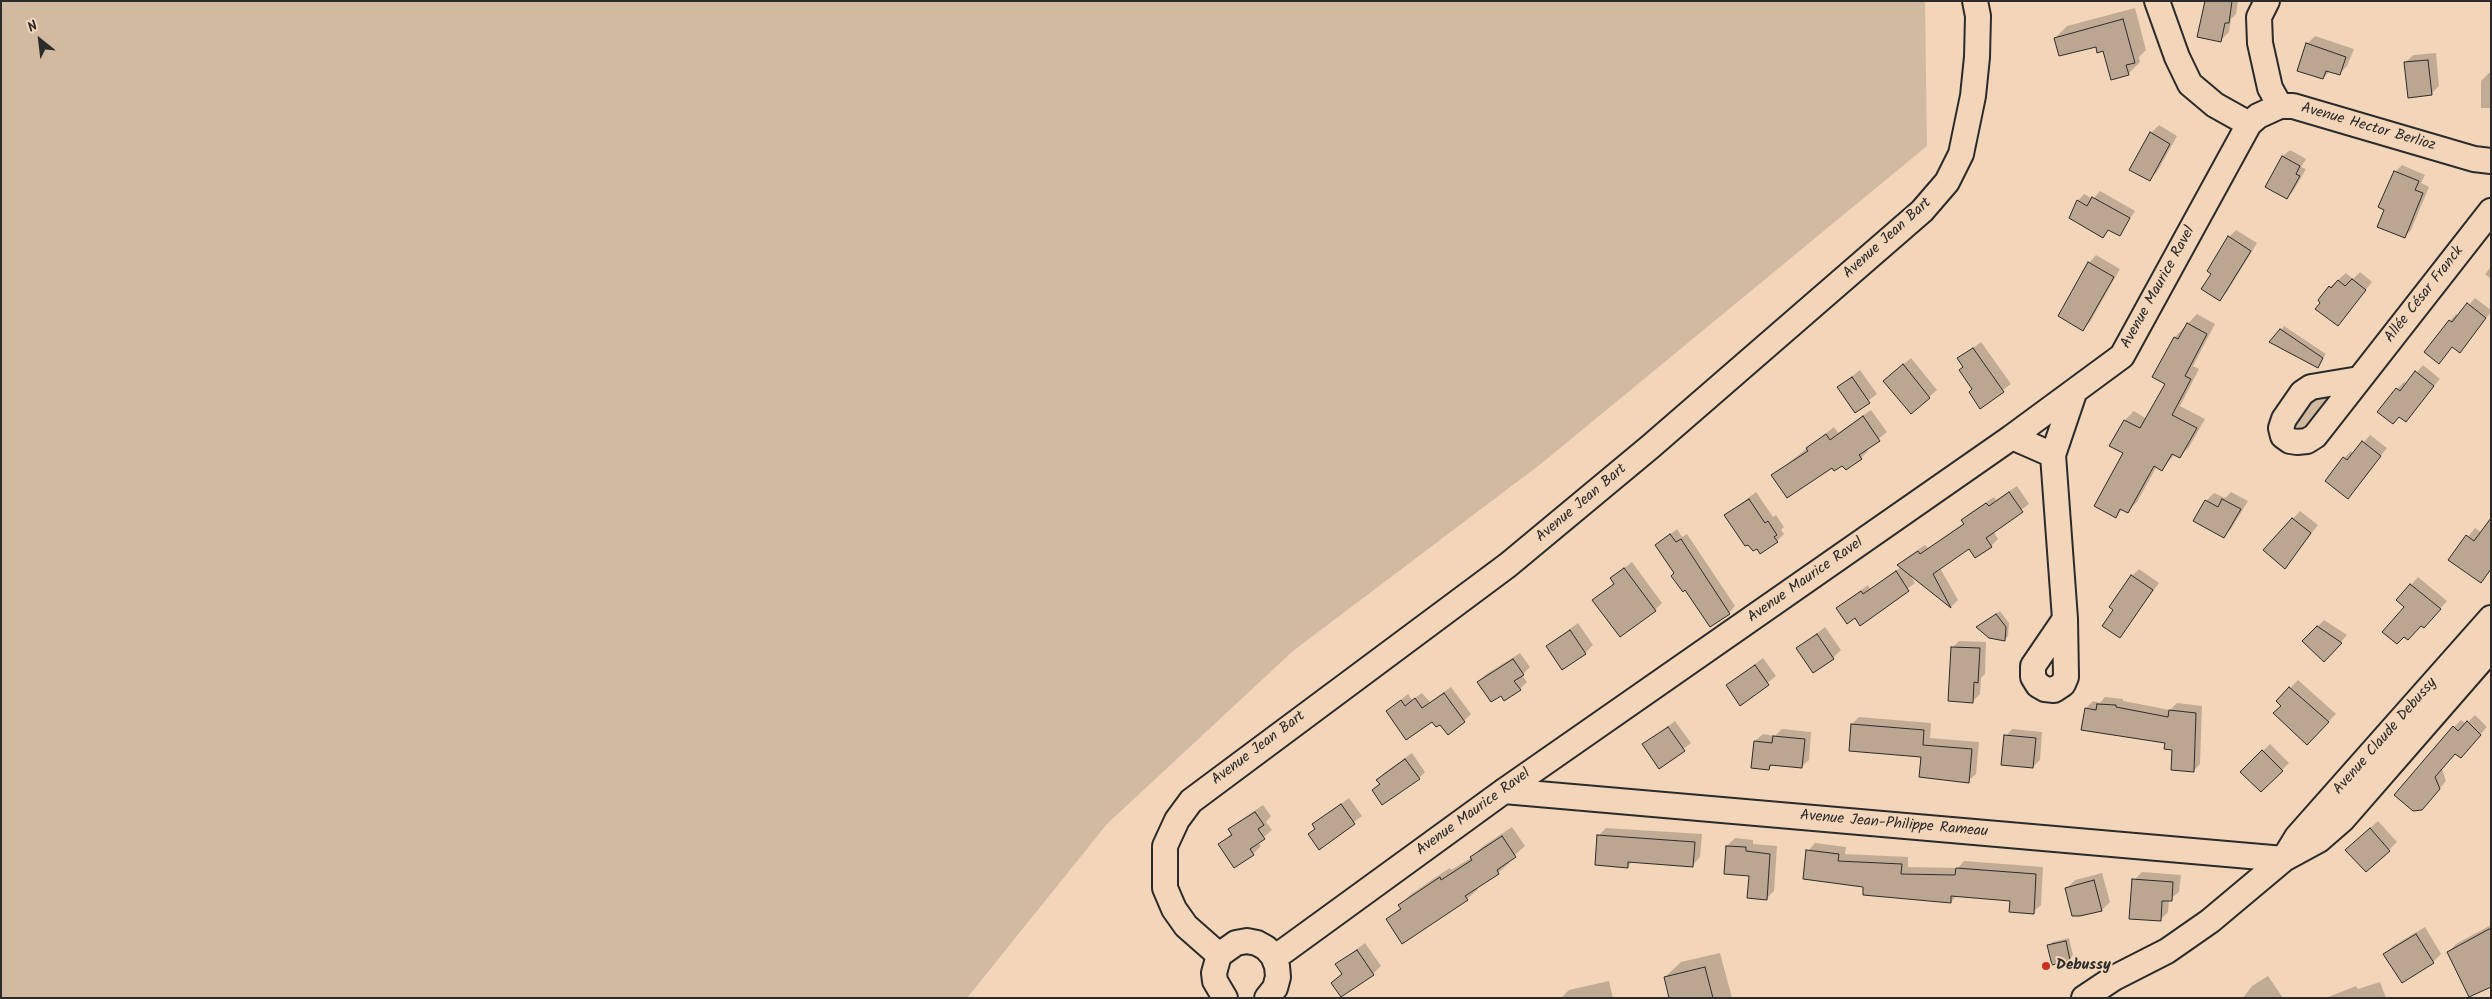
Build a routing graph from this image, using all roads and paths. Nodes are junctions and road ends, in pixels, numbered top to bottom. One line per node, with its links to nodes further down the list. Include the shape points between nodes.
1 (1975, 1): 17 (street, Avenue Jean Bart, via 1977,57 1961,154 1947,182 1922,211 1650,447 1508,565 1191,801 1177,820 1165,846 1165,888 1186,926)
2 (2157, 1): 5 (street, via 2190,84 2215,105)
3 (2267, 1): 4 (street, via 2259,17 2260,43 2270,88)
4 (2280, 106): 5 (street, Avenue Hector Berlioz); 6 (street, Avenue Hector Berlioz, via 2293,106 2474,159)
5 (2249, 124): 9 (street, Avenue Maurice Ravel, via 2122,356)
6 (2491, 161)
7 (2491, 211): 8 (street, Allée César Franck)
8 (2359, 379)
9 (2074, 393): 10 (street, Avenue Maurice Ravel); 11 (street)
10 (2012, 437): 11 (street); 15 (street, Avenue Maurice Ravel)
11 (2053, 455): 13 (street)
12 (2491, 618): 16 (street, Avenue Claude Debussy, via 2297,837)
13 (2065, 619)
14 (2491, 649): 16 (street, Avenue Claude Debussy, via 2342,820 2320,840)
15 (1504, 791): 16 (street, Avenue Jean-Philippe Rameau); 18 (street, Avenue Maurice Ravel)
16 (2284, 859): 21 (street, Avenue Claude Debussy, via 2210,922 2167,951 2114,978)
17 (1219, 955): 18 (street, via 1236,943 1246,941 1262,946); 19 (street, via 1215,982)
18 (1273, 956): 20 (street, via 1278,966 1278,977)
19 (1225, 998)
20 (1267, 998)
21 (2084, 998)

